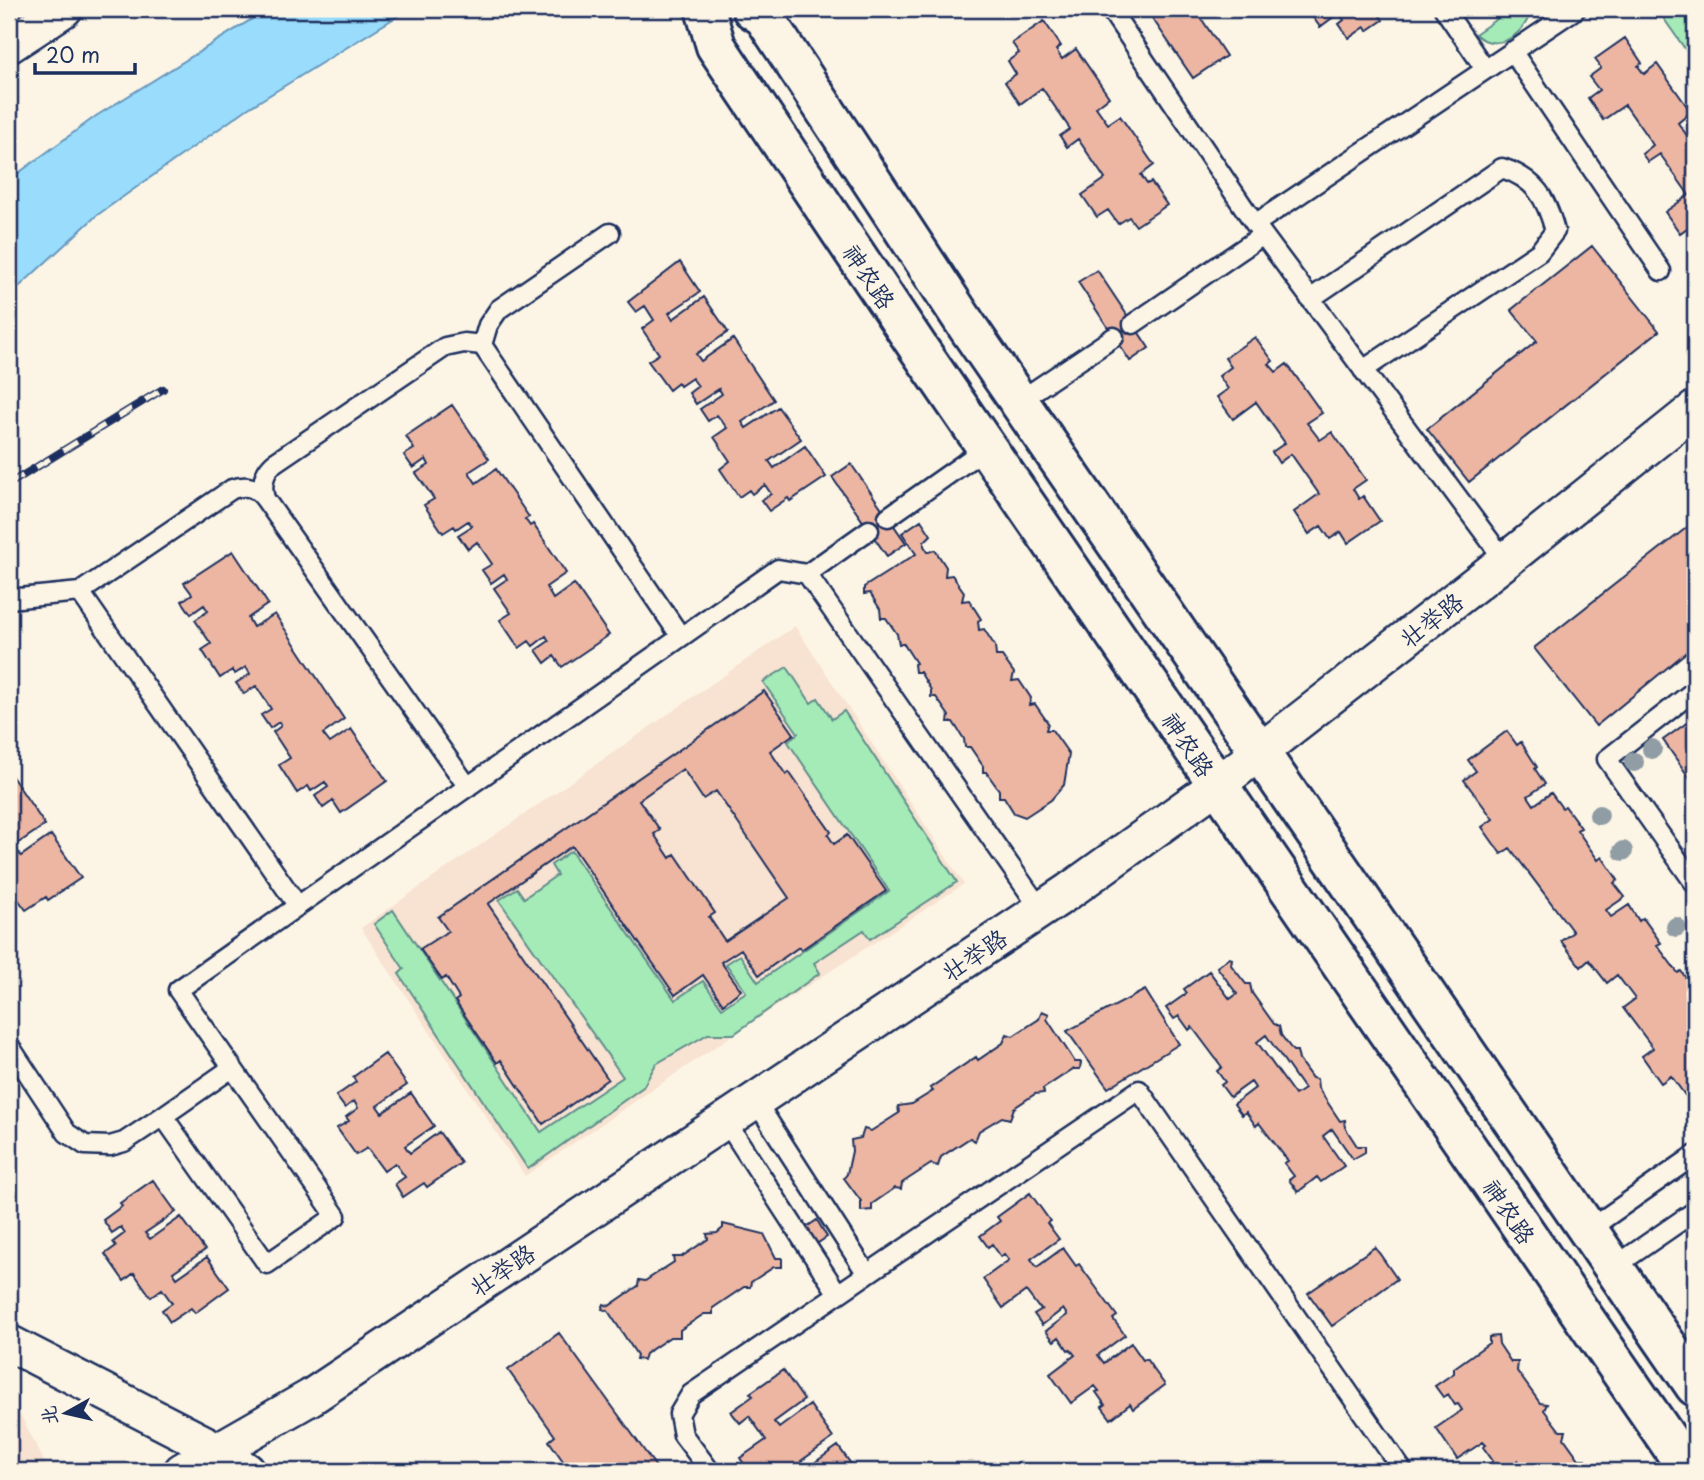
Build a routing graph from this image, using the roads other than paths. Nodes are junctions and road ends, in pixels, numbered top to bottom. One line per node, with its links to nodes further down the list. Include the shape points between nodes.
1 (64, 9): 8 (street)
2 (705, 9): 21 (street, 神农路, via 716,46)
3 (752, 9): 19 (street, via 764,17)
4 (1110, 9): 11 (lane)
5 (1444, 9): 10 (lane)
6 (1576, 9): 7 (lane)
7 (1556, 14): 9 (lane)
8 (9, 44)
9 (1512, 51): 10 (lane); 13 (lane)
10 (1485, 69): 11 (lane)
11 (1259, 229): 14 (lane); 15 (lane)
12 (610, 233): 17 (lane, via 499,309)
13 (1661, 271)
14 (1310, 299): 18 (lane); 18 (lane, via 1502,168 1521,174 1538,188 1555,231 1539,252)
15 (1133, 324)
16 (1114, 337): 19 (lane)
17 (482, 345): 22 (lane, via 445,347 274,463 265,474); 29 (lane)
18 (1363, 370): 25 (lane)
19 (1018, 401): 31 (street)
20 (1695, 409): 25 (street, 壮举路)
21 (986, 448): 23 (lane); 32 (street, 神农路)
22 (265, 499): 27 (lane, via 250,486 232,489); 33 (lane)
23 (888, 517)
24 (869, 530): 26 (lane)
25 (1505, 561): 31 (street, 壮举路)
26 (807, 574): 29 (lane, via 778,569); 36 (lane)
27 (80, 592): 28 (lane); 35 (lane)
28 (9, 599)
29 (681, 638): 33 (lane)
30 (1695, 690): 34 (lane, via 1606,759)
31 (1259, 752): 32 (street, 壮举路); 44 (street)
32 (1217, 785): 36 (street, 壮举路); 55 (street, 神农路)
33 (468, 787): 35 (lane)
34 (1695, 884)
35 (298, 906): 38 (lane, via 178,990)
36 (1041, 910): 39 (street, 壮举路)
37 (9, 1045): 40 (lane, via 67,1133 86,1145 124,1142)
38 (232, 1068): 40 (lane); 40 (lane, via 336,1216 267,1264)
39 (755, 1100): 41 (street, 壮举路); 46 (lane)
40 (163, 1116)
41 (724, 1120): 47 (lane); 50 (street, 壮举路, via 311,1397)
42 (1695, 1155): 44 (lane)
43 (1695, 1211): 45 (lane)
44 (1588, 1230): 45 (street)
45 (1614, 1266): 49 (street)
46 (867, 1274): 47 (lane); 54 (lane, via 1139,1090)
47 (838, 1294): 53 (lane, via 691,1394 679,1414 683,1434)
48 (9, 1343): 50 (street)
49 (1695, 1386)
50 (217, 1450): 51 (street, 壮举路); 52 (street)
51 (182, 1471)
52 (247, 1471)
53 (710, 1471)
54 (1403, 1471)
55 (1689, 1471)

